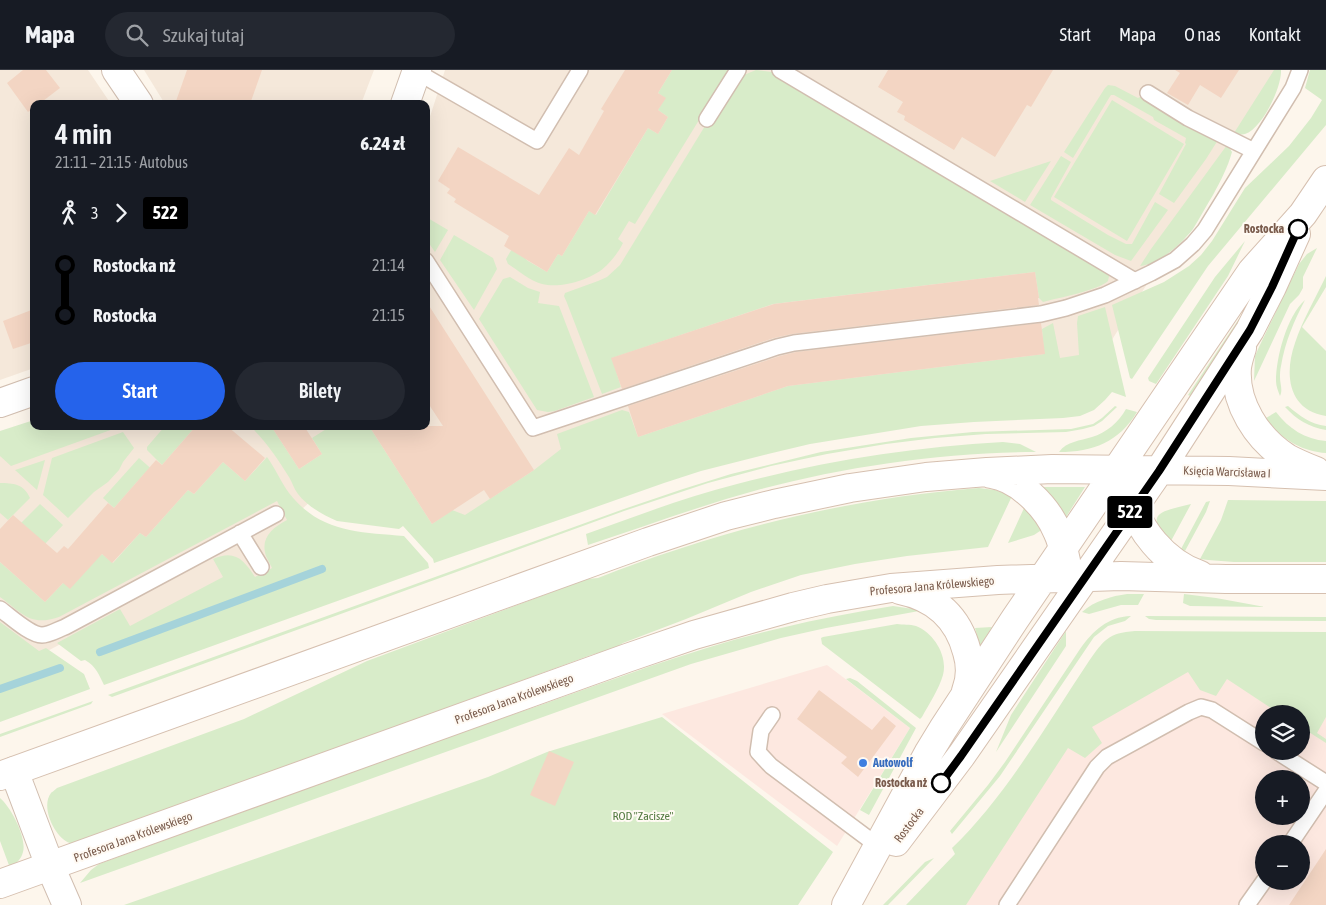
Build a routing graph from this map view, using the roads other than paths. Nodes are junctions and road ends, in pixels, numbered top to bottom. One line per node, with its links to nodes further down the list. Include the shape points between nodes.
1 (580, 70): 5 (lane, via 537,141)
2 (738, 70): 10 (lane)
3 (780, 70): 15 (lane)
4 (1300, 70): 11 (lane, via 1293,88)
5 (417, 71): 9 (street)
6 (122, 73): 8 (street)
7 (1148, 93): 11 (lane, via 1188,118)
8 (136, 100)
9 (406, 100)
10 (707, 119)
11 (1254, 151): 15 (lane, via 1194,244 1175,260)
12 (1326, 180): 13 (street, Rostocka)
13 (1304, 214): 16 (street, Rostocka, via 1272,287); 19 (street, Rostocka, via 1252,271 1136,442)
14 (430, 267): 15 (lane, via 534,428 777,347 1041,314 1096,299)
15 (1135, 281)
16 (1244, 338): 20 (street, Rostocka); 22 (street, Księcia Warcisława I, via 1237,366 1238,385 1250,420 1274,448)
17 (30, 392): 18 (street)
18 (0, 402)
19 (1123, 470): 20 (street, Księcia Warcisława I); 21 (street); 23 (street); 26 (street, Rostocka)
20 (1159, 471): 22 (street, Księcia Warcisława I); 23 (street, Rostocka)
21 (976, 472): 26 (street, via 997,475 1025,490 1045,510 1057,529); 37 (street, via 850,488 726,516)
22 (1326, 476)
23 (1134, 508): 28 (street, Rostocka); 29 (street, via 1148,534 1170,559 1199,575)
24 (276, 514): 25 (lane)
25 (240, 534): 27 (lane); 32 (lane, via 47,634 34,633)
26 (1063, 549): 28 (street)
27 (261, 567)
28 (1066, 577): 29 (street); 31 (street, Profesora Jana Królewskiego); 33 (street, Rostocka); 46 (street, Rostocka, via 1055,620 961,756)
29 (1216, 578): 30 (street)
30 (1326, 580)
31 (891, 588): 33 (street, Rostocka, via 919,595 952,620 969,659 970,674); 42 (street, Profesora Jana Królewskiego, via 827,599 694,635)
32 (0, 609)
33 (961, 700): 41 (street, Rostocka)
34 (772, 714): 41 (lane, via 761,731 758,752 771,766)
35 (1255, 737): 47 (lane, via 1212,710 1201,707 1107,757 1096,767)
36 (1290, 760): 38 (lane)
37 (7, 773): 42 (street)
38 (1326, 783)
39 (1326, 791): 40 (lane)
40 (1296, 835)
41 (878, 846): 46 (street, Rostocka)
42 (50, 866): 43 (street, Profesora Jana Królewskiego); 45 (street)
43 (0, 884)
44 (1258, 890): 48 (lane)
45 (67, 905)
46 (847, 905)
47 (1007, 905)
48 (1247, 905)

